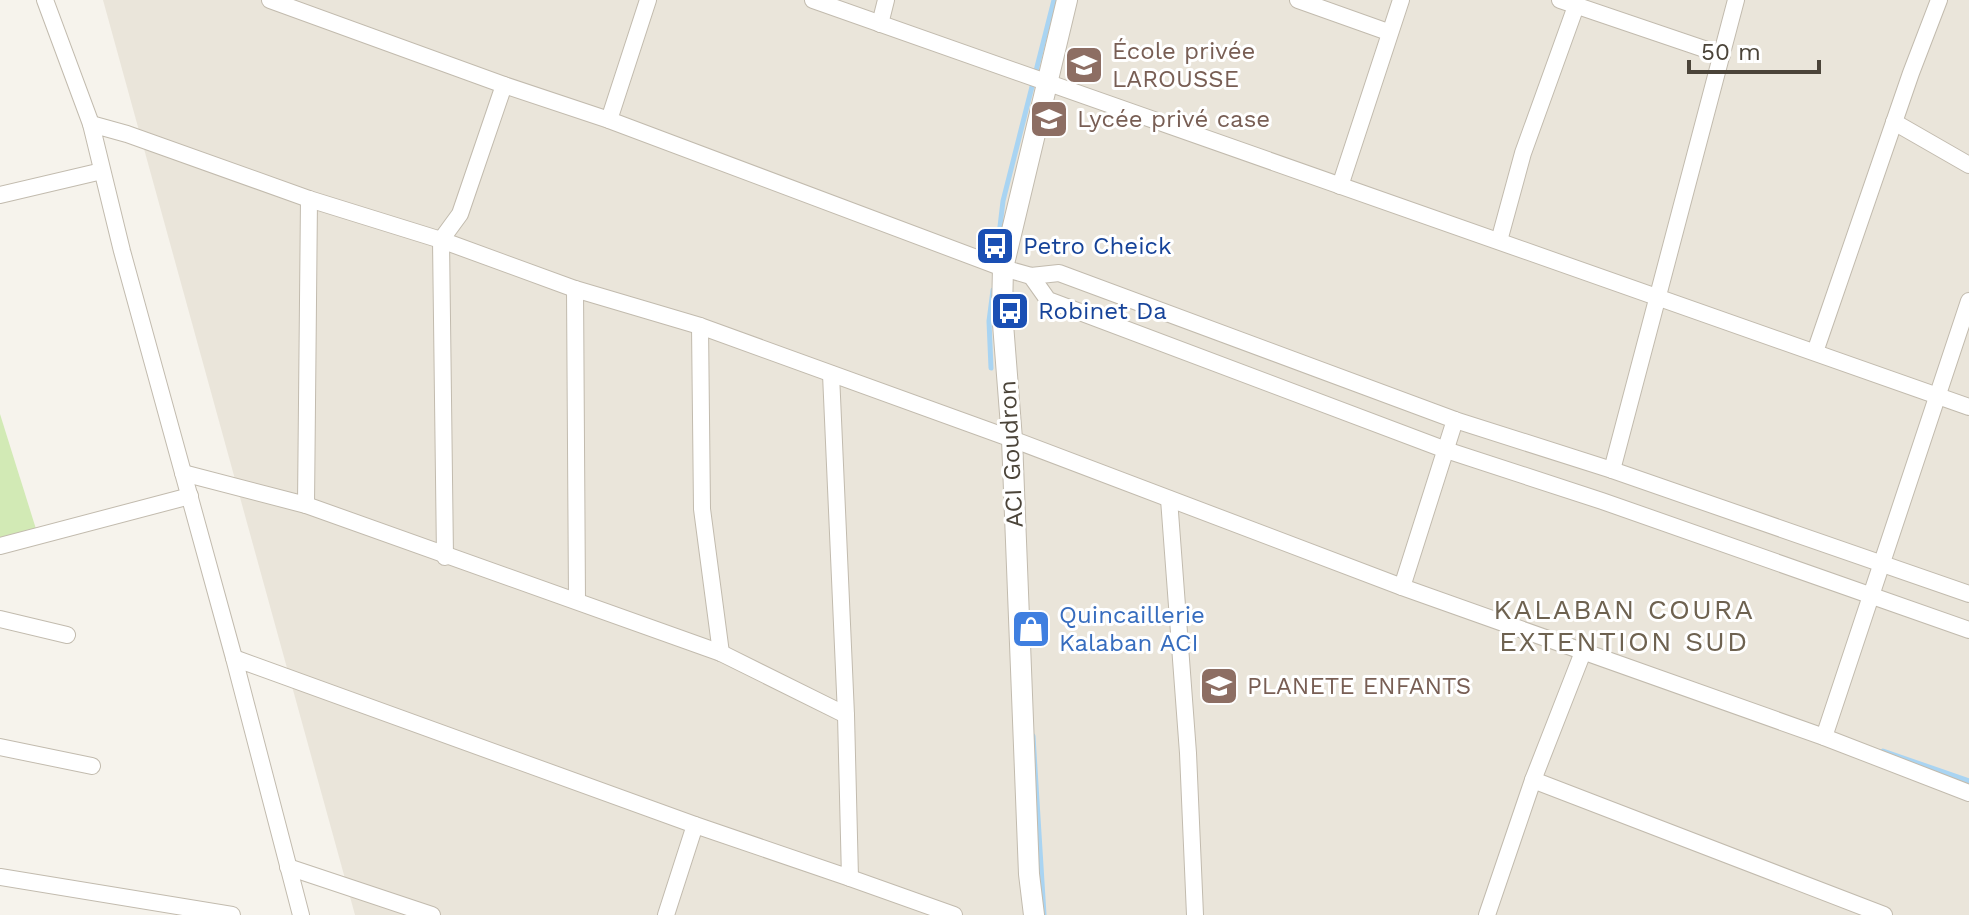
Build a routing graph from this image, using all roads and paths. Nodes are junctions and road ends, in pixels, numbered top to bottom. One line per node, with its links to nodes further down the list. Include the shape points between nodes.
1 (45, 0): 20 (street)
2 (270, 0): 12 (street)
3 (648, 0): 18 (street)
4 (813, 0): 13 (street)
5 (886, 0): 13 (street)
6 (1067, 0): 16 (street, ACI Goudron)
7 (1298, 0): 14 (street)
8 (1401, 0): 14 (street)
9 (1736, 0): 15 (street)
10 (1939, 0): 19 (street)
11 (1568, 3): 15 (street); 27 (street)
12 (293, 4): 17 (street)
13 (880, 24): 16 (street)
14 (1388, 32): 23 (street)
15 (1722, 55): 31 (street)
16 (1047, 82): 23 (street); 28 (street, ACI Goudron)
17 (504, 85): 18 (street); 26 (street, via 460,214)
18 (609, 120): 28 (street)
19 (1894, 122): 21 (street); 34 (street)
20 (91, 124): 22 (street); 25 (street)
21 (1969, 165)
22 (102, 171): 24 (street); 42 (street)
23 (1340, 186): 27 (street)
24 (0, 195)
25 (309, 199): 26 (street); 45 (street)
26 (441, 240): 30 (street); 47 (street)
27 (1499, 241): 31 (street)
28 (1003, 268): 29 (street); 39 (street, ACI Goudron)
29 (1031, 276): 38 (street, via 1059,273); 40 (street, via 1048,300)
30 (575, 289): 33 (street); 52 (street)
31 (1659, 298): 34 (street); 41 (street)
32 (1969, 301): 36 (street)
33 (700, 326): 35 (street); 57 (street, via 702,509)
34 (1815, 352): 36 (street)
35 (831, 374): 39 (street); 59 (street)
36 (1938, 395): 37 (street); 48 (street)
37 (1969, 407)
38 (1455, 420): 40 (street); 41 (street)
39 (1012, 439): 44 (street); 74 (street, ACI Goudron)
40 (1446, 450): 49 (street); 51 (street)
41 (1612, 470): 48 (street)
42 (183, 473): 43 (street); 45 (street)
43 (190, 496): 46 (street); 58 (street)
44 (1169, 499): 49 (street); 75 (street)
45 (306, 505): 47 (street)
46 (0, 546)
47 (445, 557): 52 (street)
48 (1882, 564): 50 (street); 51 (street)
49 (1402, 587): 56 (street)
50 (1969, 594)
51 (1872, 596): 54 (street); 60 (street)
52 (577, 600): 57 (street)
53 (0, 619): 55 (street)
54 (1969, 630)
55 (67, 635)
56 (1583, 652): 60 (street); 63 (street)
57 (721, 653): 59 (street)
58 (234, 658): 65 (street); 66 (street)
59 (846, 715): 68 (street)
60 (1824, 737): 64 (street)
61 (0, 747): 62 (street)
62 (92, 766)
63 (1533, 780): 76 (street); 77 (street)
64 (1969, 793)
65 (695, 825): 68 (street); 72 (street)
66 (288, 867): 70 (street); 71 (street)
67 (0, 877): 69 (street)
68 (850, 878): 73 (street)
69 (232, 915)
70 (301, 915)
71 (432, 915)
72 (666, 915)
73 (954, 915)
74 (1034, 915)
75 (1195, 915)
76 (1487, 915)
77 (1884, 915)

